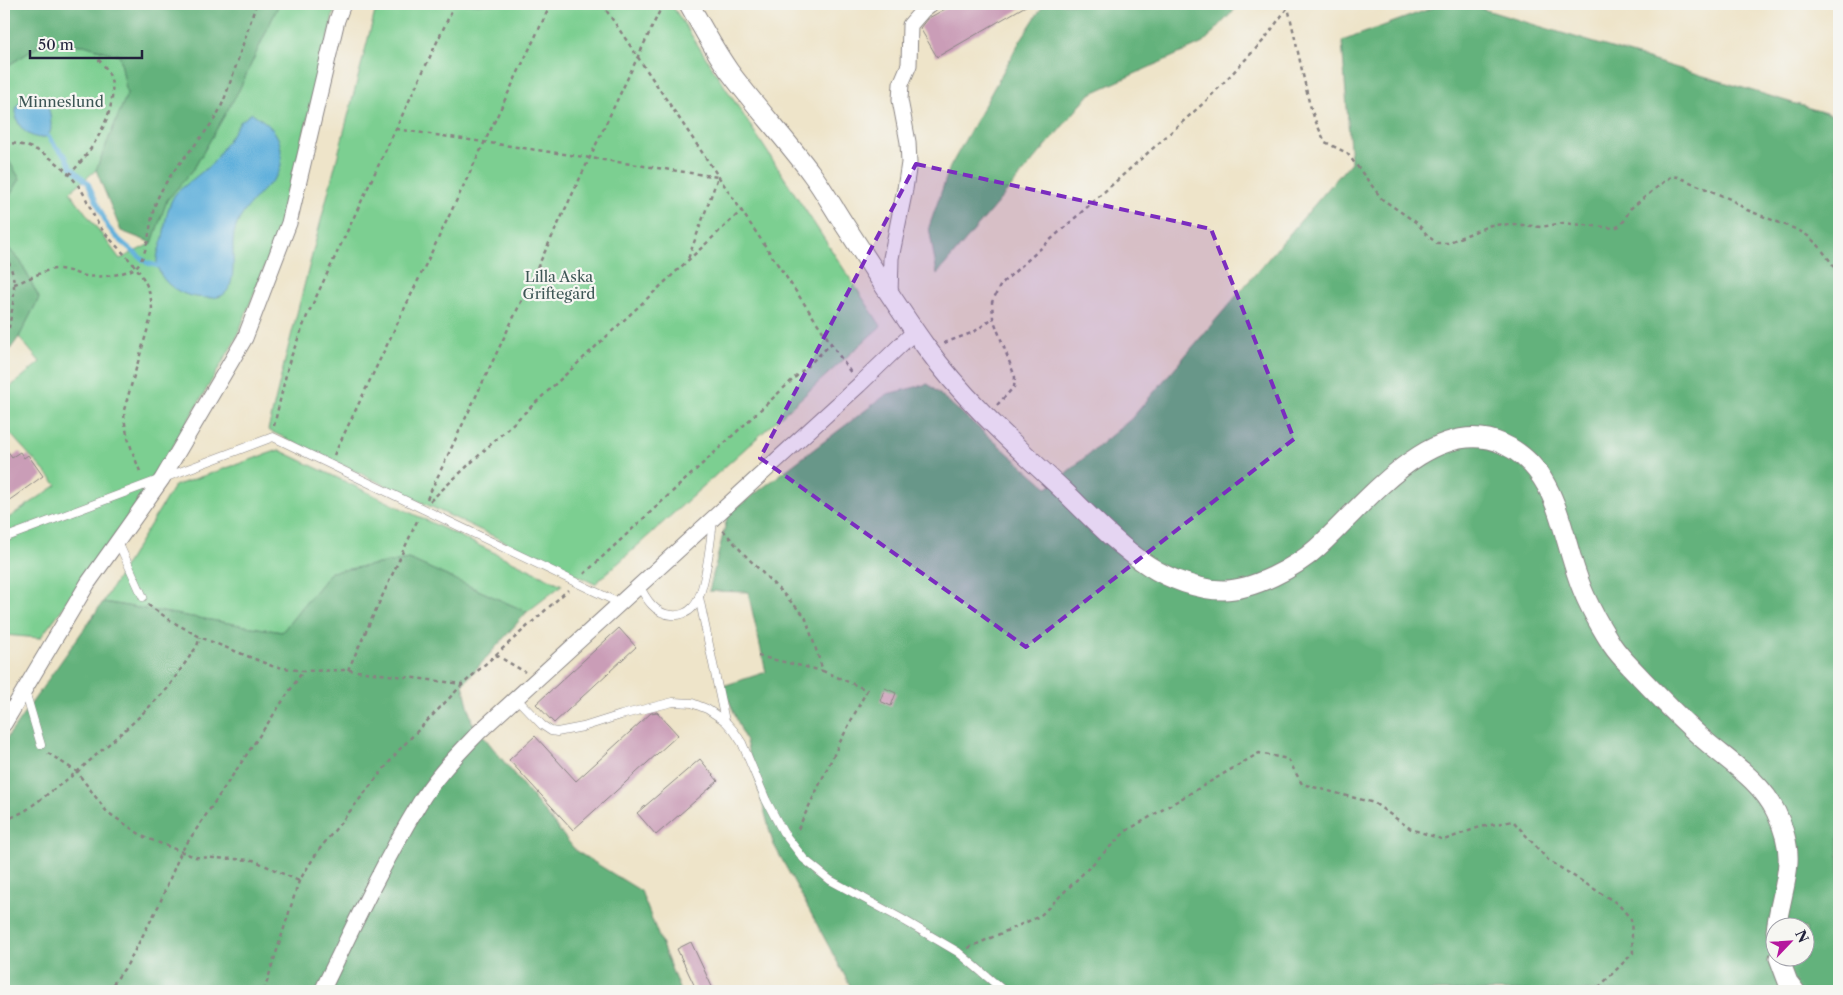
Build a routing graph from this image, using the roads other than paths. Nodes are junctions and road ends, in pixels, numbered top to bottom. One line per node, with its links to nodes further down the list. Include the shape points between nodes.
1 (344, 4): 6 (street, via 337,20 289,223 245,338)
2 (689, 4): 4 (street, via 729,71 812,175)
3 (931, 4): 4 (street, via 910,26 909,65 901,84 900,100 909,163 891,258)
4 (890, 295): 5 (street)
5 (915, 331): 7 (street); 19 (street, via 954,383 985,417 1119,542 1172,579 1197,586 1223,590 1246,586 1293,566 1316,550 1384,482 1435,447 1460,438 1485,438 1504,444 1538,472 1553,495 1585,597 1616,651 1686,725 1748,777 1775,809 1787,846 1788,862)
6 (162, 479): 8 (lane); 9 (street); 13 (lane, via 273,437)
7 (717, 513): 10 (street); 12 (lane)
8 (4, 538)
9 (118, 542): 11 (lane); 14 (street, via 88,584)
10 (639, 585): 12 (lane, via 650,604 663,614 683,614); 13 (street)
11 (143, 597)
12 (699, 598): 16 (lane)
13 (619, 603): 15 (street)
14 (25, 691): 17 (street); 18 (lane)
15 (516, 698): 16 (lane, via 551,732 582,727 673,702 692,703); 21 (street, via 448,764 420,803 356,920)
16 (725, 721): 22 (lane, via 742,743 782,832 804,859 830,880 958,952)
17 (4, 724)
18 (41, 745)
19 (1778, 918)
20 (1783, 968): 23 (street)
21 (322, 991)
22 (1004, 991)
23 (1795, 991)

